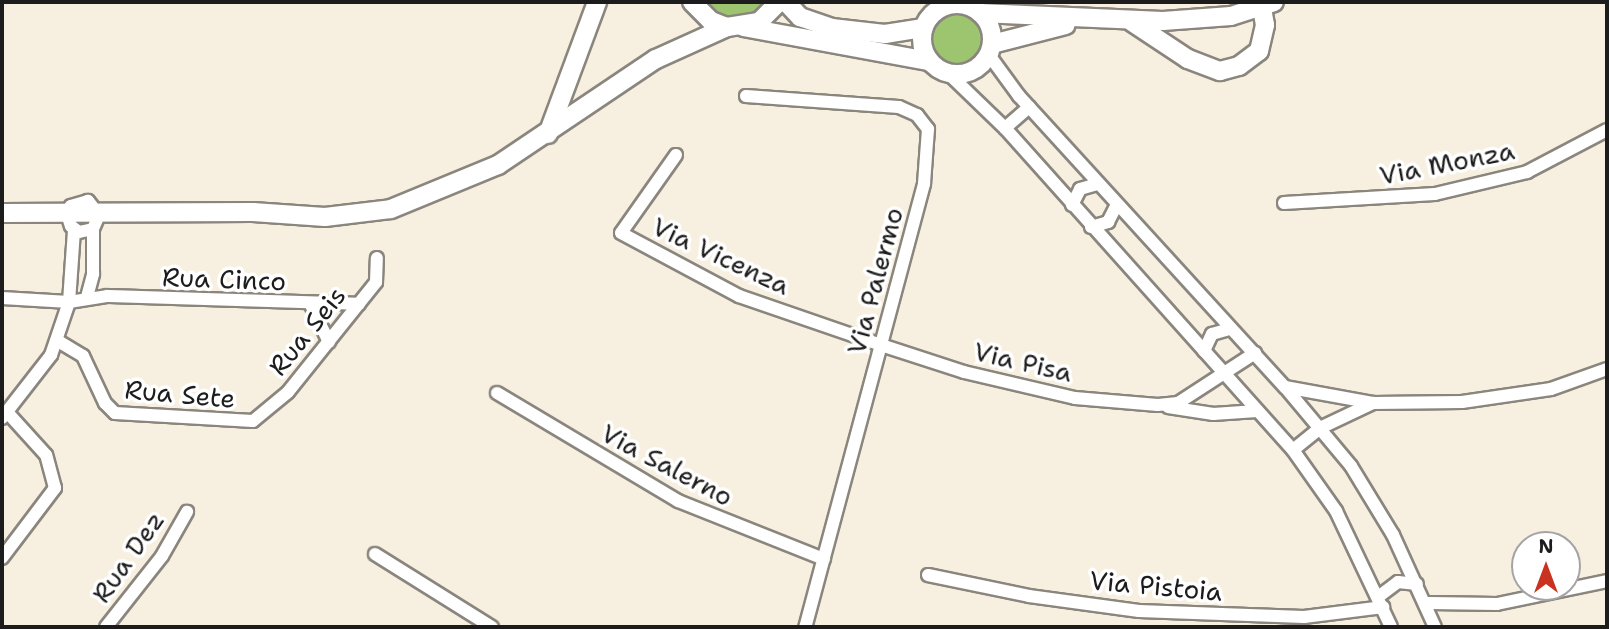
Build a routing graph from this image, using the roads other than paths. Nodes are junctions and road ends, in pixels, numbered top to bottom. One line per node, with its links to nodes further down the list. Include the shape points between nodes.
1 (597, 2): 18 (street)
2 (692, 2): 9 (street, via 711,21)
3 (779, 2): 9 (street, via 760,22)
4 (786, 2): 10 (street, via 800,17 832,28 885,34)
5 (1266, 4): 8 (street, via 1211,19); 8 (street, via 1259,51 1239,66 1220,71 1188,59)
6 (980, 13): 7 (street); 10 (street, via 971,7 948,5 937,10); 11 (street, via 992,32)
7 (1076, 14): 8 (street); 11 (street)
8 (1132, 22)
9 (735, 27): 12 (street); 18 (street, via 656,59)
10 (924, 28): 12 (street)
11 (991, 49): 13 (street, via 972,71); 15 (street)
12 (929, 61): 13 (street)
13 (949, 74): 16 (street)
14 (746, 96): 37 (street, Via Palermo, via 899,107 917,115 928,129 924,184)
15 (1029, 107): 16 (street); 20 (street)
16 (1005, 128): 22 (street)
17 (1607, 130): 21 (street, Via Monza, via 1527,172 1472,186 1401,199)
18 (548, 134): 24 (street, via 466,181 391,209 325,217)
19 (676, 155): 37 (street, Via Vicenza, via 621,233 739,296)
20 (1097, 184): 22 (street, via 1080,189); 23 (street)
21 (1284, 203)
22 (1072, 205): 27 (street)
23 (1116, 206): 27 (street, via 1108,222); 34 (street)
24 (167, 213): 26 (street); 26 (street, via 154,220)
25 (2, 214): 26 (street)
26 (83, 218): 29 (street, via 93,274); 31 (street)
27 (1091, 227): 38 (street)
28 (377, 258): 32 (street, Rua Seis, via 376,282)
29 (87, 297): 31 (street, Rua Cinco); 33 (street, Rua Cinco)
30 (2, 298): 31 (street, Rua Cinco)
31 (69, 302): 35 (street)
32 (359, 304): 33 (street, Rua Cinco); 36 (street, Rua Seis)
33 (311, 305): 36 (street)
34 (1229, 329): 38 (street, via 1212,334); 39 (street)
35 (58, 341): 47 (street); 48 (street, Rua Sete, via 88,362 104,403 115,413)
36 (329, 342): 48 (street, Rua Seis, via 270,411)
37 (881, 345): 45 (street, Via Pisa, via 964,372 1075,398); 54 (street, Via Palermo)
38 (1204, 351): 41 (street)
39 (1255, 353): 41 (street, Via Pisa); 42 (street)
40 (1607, 369): 44 (street, via 1550,389 1488,399)
41 (1222, 375): 45 (street, Via Pisa, via 1178,403); 46 (street)
42 (1286, 387): 44 (street); 49 (street)
43 (497, 393): 54 (street, Via Salerno, via 678,501)
44 (1373, 403): 49 (street)
45 (1158, 405): 46 (street, Via Pisa, via 1213,414)
46 (1258, 411): 50 (street)
47 (4, 415): 53 (street, via 46,455 55,488)
48 (253, 421)
49 (1320, 428): 50 (street); 57 (street, via 1374,502)
50 (1293, 450): 58 (street, via 1336,511)
51 (187, 512): 61 (street, Rua Dez, via 162,556)
52 (375, 554): 62 (street)
53 (2, 558)
54 (824, 559): 63 (street, Via Palermo)
55 (928, 575): 58 (street, Via Pistoia, via 1028,596 1139,611 1304,617)
56 (1607, 582): 59 (street, via 1521,601 1461,607)
57 (1418, 584): 58 (street, Via Pistoia, via 1398,582); 59 (street)
58 (1380, 602): 64 (street)
59 (1426, 603): 60 (street)
60 (1433, 625)
61 (106, 627)
62 (492, 627)
63 (805, 627)
64 (1391, 627)

